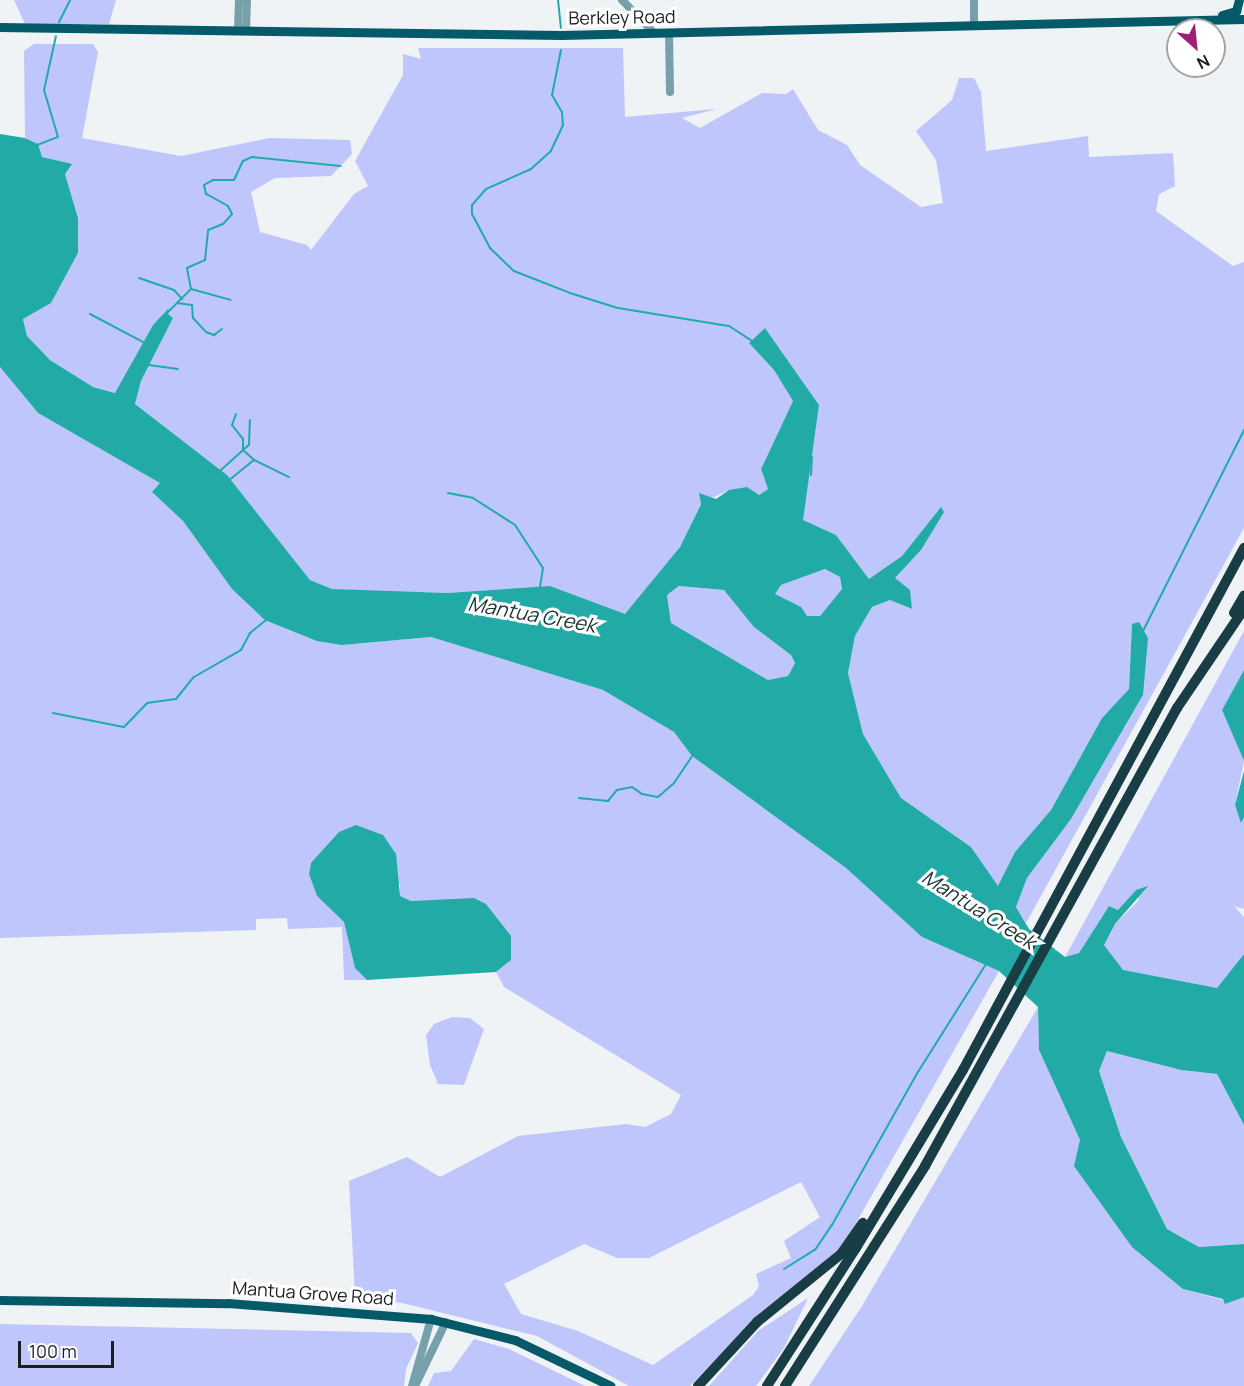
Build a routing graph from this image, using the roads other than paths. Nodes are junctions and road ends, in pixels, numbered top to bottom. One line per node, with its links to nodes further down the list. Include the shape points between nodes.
1 (239, 0): 12 (street)
2 (247, 0): 12 (street)
3 (622, 0): 13 (street)
4 (974, 0): 10 (street)
5 (1239, 0): 6 (main road, via 1239,8 1230,14)
6 (1186, 18)
7 (1226, 20): 8 (main road, Berkley Road)
8 (1244, 20)
9 (1166, 21): 10 (main road, Berkley Road)
10 (974, 26): 14 (main road, Berkley Road)
11 (0, 27): 12 (main road, Berkley Road)
12 (242, 29): 13 (main road, Berkley Road, via 414,34)
13 (654, 33): 14 (main road, Berkley Road)
14 (669, 33): 15 (street)
15 (670, 92)
16 (1244, 548): 20 (highway)
17 (1244, 596): 19 (highway)
18 (1244, 609): 19 (highway)
19 (1210, 655): 28 (highway, via 925,1166)
20 (963, 1070): 26 (highway, via 940,1095 841,1254 757,1322); 27 (highway)
21 (0, 1300): 22 (main road, Mantua Grove Road, via 228,1303)
22 (431, 1319): 23 (main road, Mantua Grove Road); 24 (street)
23 (446, 1322): 24 (street); 25 (main road, Mantua Grove Road, via 538,1349)
24 (414, 1386)
25 (611, 1386)
26 (698, 1386)
27 (767, 1386)
28 (785, 1386)

